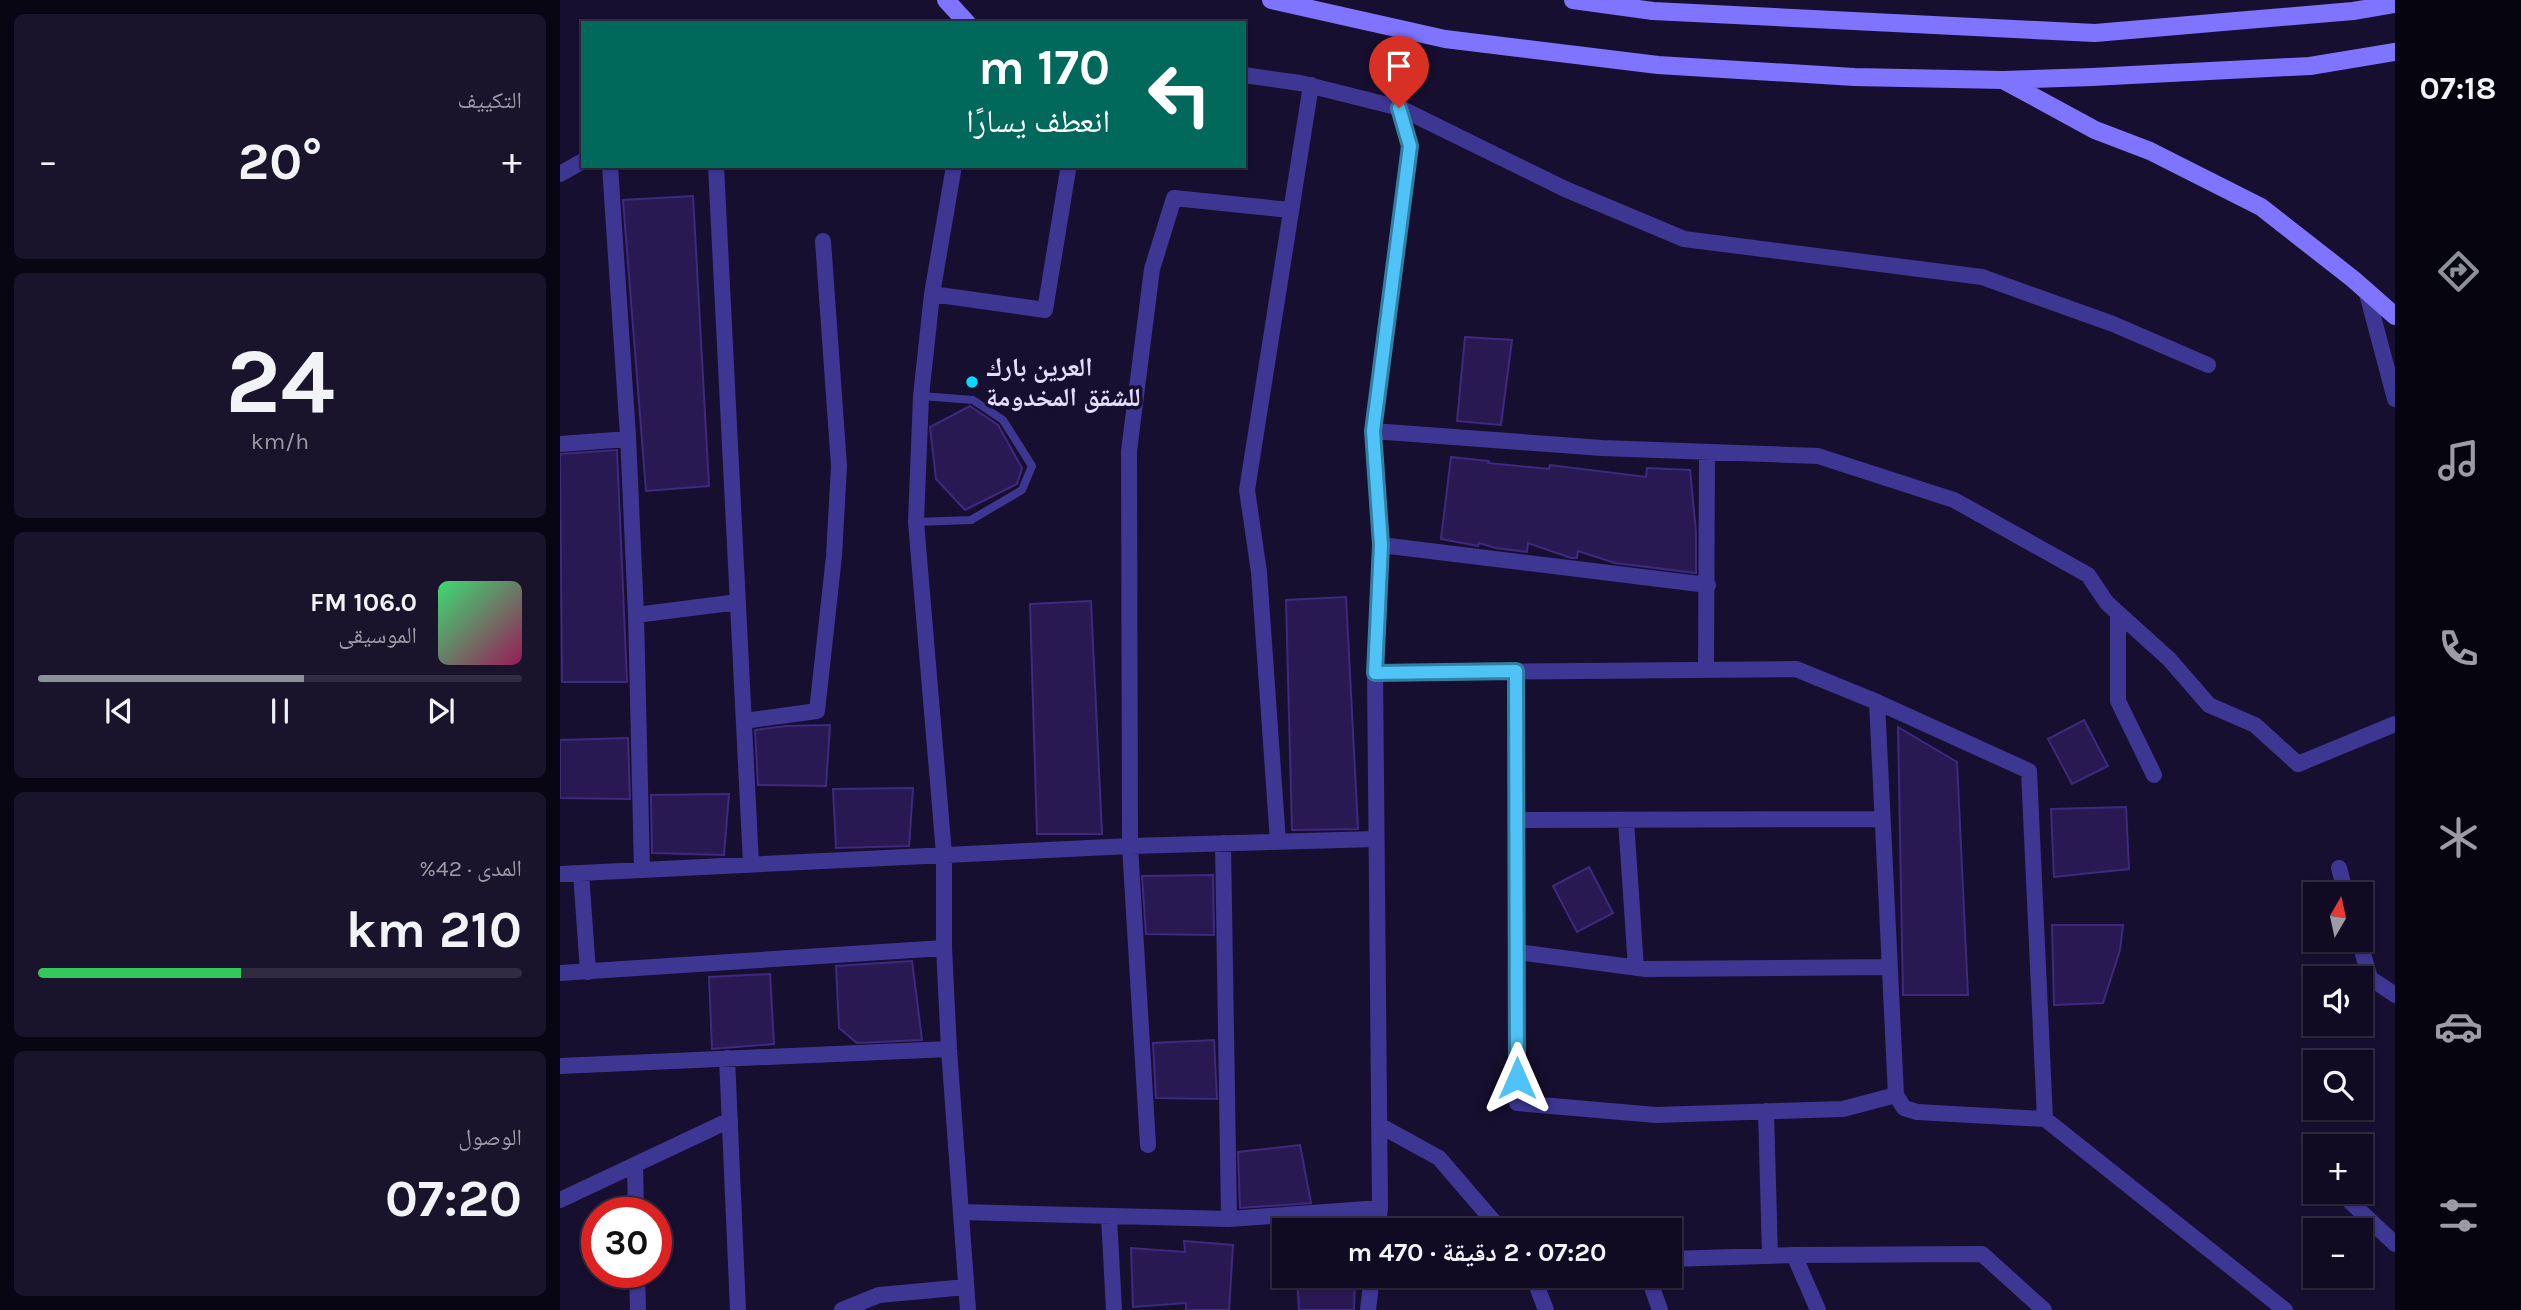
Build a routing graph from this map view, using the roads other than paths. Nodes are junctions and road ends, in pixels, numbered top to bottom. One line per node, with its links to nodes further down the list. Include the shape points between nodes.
1 (946, 0): 5 (main road)
2 (1271, 0): 8 (main road, via 1445,39 1658,65)
3 (1573, 0): 4 (main road, via 1653,11 2095,33)
4 (2395, 4)
5 (965, 21)
6 (2395, 52): 8 (main road, via 2310,66)
7 (1246, 75): 9 (street)
8 (2003, 80): 19 (main road, via 2095,130 2150,151 2261,207)
9 (1311, 85): 10 (street); 17 (street)
10 (1399, 108): 22 (street, via 1565,190 1685,239 1982,276); 25 (street, via 1410,146)
11 (581, 162): 16 (street)
12 (610, 168): 26 (street)
13 (716, 168): 32 (street)
14 (954, 168): 20 (street)
15 (1068, 170): 20 (street, via 1045,310)
16 (560, 174)
17 (1290, 210): 46 (street, via 1247,491 1259,572); 48 (street, via 1174,198 1152,269 1129,451)
18 (823, 241): 39 (street, via 839,466 817,711)
19 (2366, 290): 21 (main road); 24 (street)
20 (932, 293): 23 (street)
21 (2395, 316)
22 (2208, 365)
23 (921, 396): 29 (street); 29 (lane, via 973,400 1003,420 1032,466 1022,490 971,520)
24 (2395, 399)
25 (1373, 431): 28 (street); 30 (street)
26 (628, 439): 27 (street); 34 (street)
27 (560, 444)
28 (1707, 452): 31 (street); 33 (street, via 1818,456 1954,500 2088,575)
29 (916, 522): 49 (street)
30 (1381, 545): 31 (street); 37 (street)
31 (1708, 585): 35 (street)
32 (738, 602): 34 (street); 39 (street)
33 (2118, 613): 40 (street, via 2169,659 2209,705 2255,725 2298,764); 41 (street, via 2118,701)
34 (636, 615): 52 (street)
35 (1706, 670): 36 (street); 38 (street, via 1796,669)
36 (1516, 671): 37 (street); 42 (street)
37 (1375, 673): 45 (street)
38 (1877, 702): 44 (street); 69 (street, via 2029,771)
39 (744, 721): 50 (street)
40 (2395, 724)
41 (2154, 775)
42 (1517, 820): 43 (street); 57 (street)
43 (1626, 820): 44 (street); 60 (street)
44 (1882, 820): 59 (street)
45 (1376, 839): 46 (street); 71 (street)
46 (1278, 842): 47 (street)
47 (1223, 843): 48 (street); 82 (street)
48 (1130, 846): 49 (street); 72 (street)
49 (944, 854): 50 (street); 56 (street)
50 (751, 864): 52 (street)
51 (2339, 868): 55 (street)
52 (642, 870): 53 (street)
53 (581, 873): 54 (street); 61 (street)
54 (560, 874)
55 (2343, 882)
56 (944, 948): 61 (street); 64 (street)
57 (1517, 952): 60 (street); 68 (street, via 1517,1103 1656,1115)
58 (2362, 952): 63 (street, via 2370,978)
59 (1889, 967): 60 (street); 67 (street)
60 (1636, 968)
61 (588, 971): 62 (street)
62 (560, 973)
63 (2395, 995)
64 (949, 1049): 65 (street); 78 (street)
65 (727, 1058): 66 (street); 70 (street)
66 (560, 1066)
67 (1896, 1095): 68 (street, via 1843,1109); 69 (street, via 1904,1108 1917,1112)
68 (1766, 1111): 85 (street)
69 (2045, 1119): 103 (street)
70 (730, 1121): 73 (street); 94 (street)
71 (1379, 1125): 77 (street); 81 (street, via 1439,1158)
72 (1148, 1144)
73 (635, 1165): 74 (street); 75 (street)
74 (636, 1197)
75 (560, 1200)
76 (2353, 1204): 83 (street)
77 (1380, 1208): 80 (street); 82 (street)
78 (961, 1212): 79 (street); 87 (street)
79 (1109, 1217): 82 (street); 97 (street)
80 (1379, 1218)
81 (1491, 1218)
82 (1228, 1219)
83 (2395, 1244)
84 (1794, 1255): 85 (street); 101 (street); 102 (street, via 1982,1254)
85 (1770, 1256): 86 (street)
86 (1682, 1259)
87 (967, 1287): 95 (street, via 879,1295); 96 (street)
88 (637, 1288): 93 (street)
89 (1371, 1288): 98 (street)
90 (1538, 1288): 92 (street)
91 (1652, 1288): 100 (street)
92 (1544, 1306): 99 (street)
93 (638, 1310)
94 (738, 1310)
95 (842, 1310)
96 (968, 1310)
97 (1114, 1310)
98 (1368, 1310)
99 (1527, 1310)
100 (1660, 1310)
101 (1818, 1310)
102 (2044, 1310)
103 (2285, 1310)

